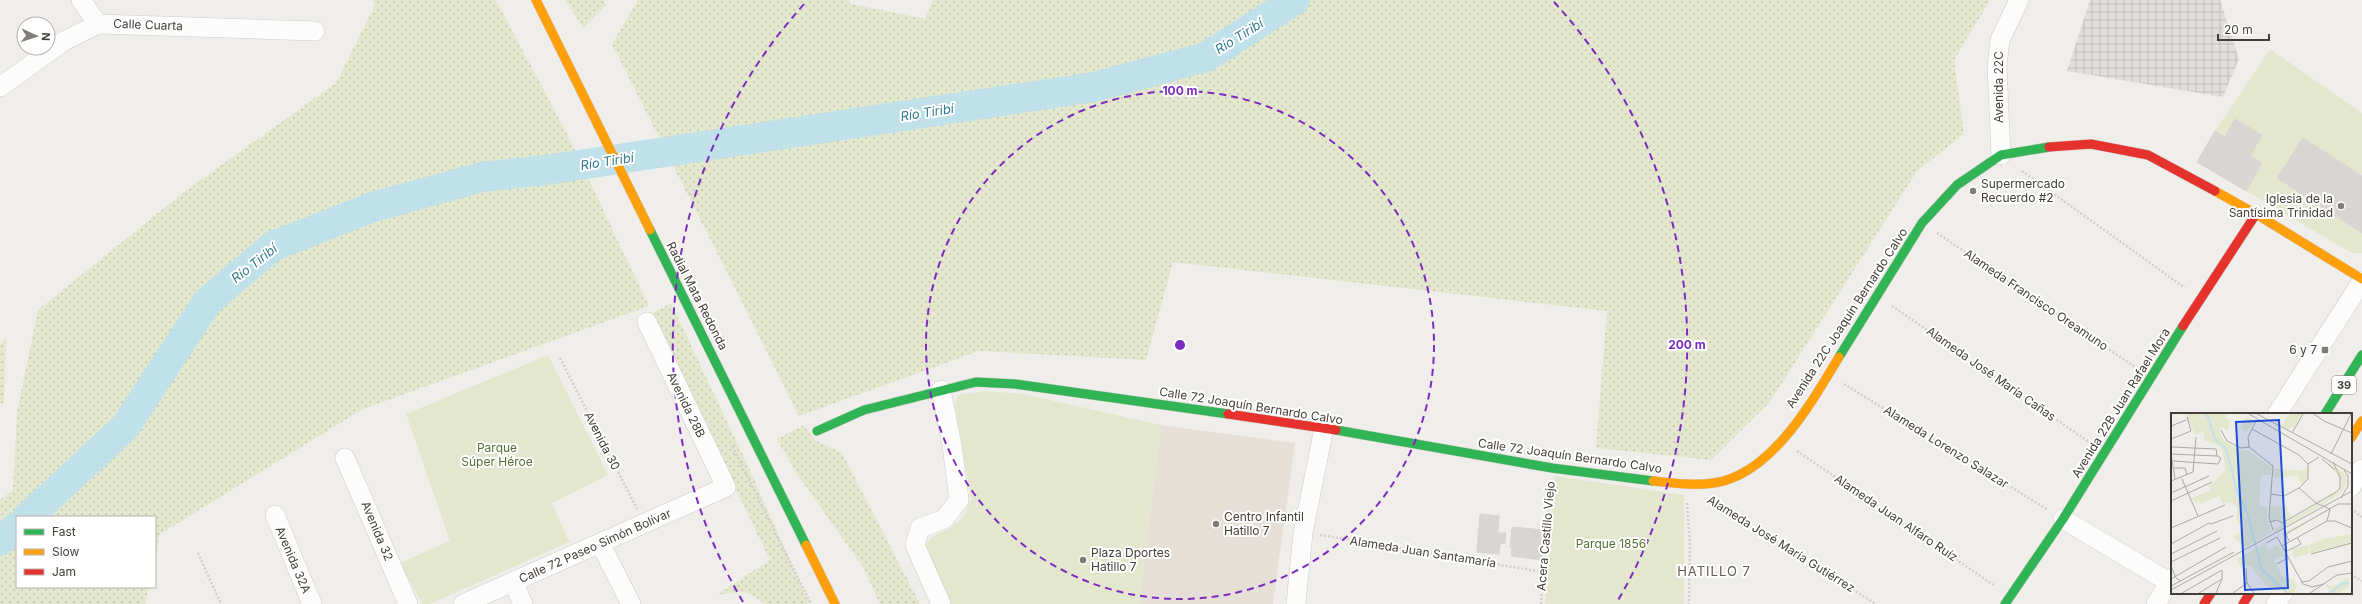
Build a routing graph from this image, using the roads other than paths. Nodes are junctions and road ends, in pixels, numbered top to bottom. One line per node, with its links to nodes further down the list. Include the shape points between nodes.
1 (81, 0): 4 (street)
2 (536, 0): 38 (main road, Radial Mata Redonda)
3 (2019, 0): 7 (street, Avenida 22C, via 2000,40 1998,53)
4 (98, 24): 5 (street, Calle Cuarta); 6 (street, Calle Cuarta, via 64,41)
5 (315, 31)
6 (1, 83)
7 (2001, 155): 8 (main road, via 2044,147 2091,144 2148,155); 21 (main road, Avenida 22C Joaquín Bernardo Calvo, via 1958,185 1922,223 1829,374 1782,441 1764,459 1738,475 1715,483)
8 (2256, 214): 9 (main road); 25 (main road, Avenida 22B Juan Rafael Mora, via 2150,377)
9 (2362, 280): 13 (street)
10 (647, 322): 23 (street, Avenida 28B)
11 (2362, 356): 14 (main road, 39)
12 (941, 390): 16 (main road, Calle 72 Joaquín Bernardo Calvo, via 976,382 1015,384); 17 (main road, Calle 72 Joaquín Bernardo Calvo, via 864,410); 39 (street, via 959,500 944,519 920,528 915,545)
13 (2278, 413)
14 (2326, 413)
15 (2362, 422): 18 (main road)
16 (1324, 428): 21 (main road, Calle 72 Joaquín Bernardo Calvo, via 1552,468); 40 (street, via 1303,532)
17 (818, 431)
18 (2352, 437)
19 (345, 458): 34 (street, Avenida 32)
20 (2362, 469): 22 (street)
21 (1685, 485)
22 (2352, 485)
23 (726, 487): 26 (street, Calle 72 Paseo Simón Bolívar)
24 (275, 515): 33 (street, Avenida 32A)
25 (2063, 519): 27 (street); 32 (main road, Avenida 22B Juan Rafael Mora)
26 (600, 543): 28 (street, Calle 72 Paseo Simón Bolívar); 37 (street)
27 (2171, 580): 41 (street)
28 (513, 582): 35 (street, Calle 72 Paseo Simón Bolívar); 36 (street)
29 (2210, 594): 42 (main road)
30 (2249, 594): 43 (main road)
31 (2282, 594): 44 (street)
32 (2007, 600)
33 (312, 604)
34 (408, 604)
35 (463, 604)
36 (523, 604)
37 (630, 604)
38 (835, 604)
39 (941, 604)
40 (1296, 604)
41 (2156, 604)
42 (2204, 604)
43 (2243, 604)
44 (2276, 604)

